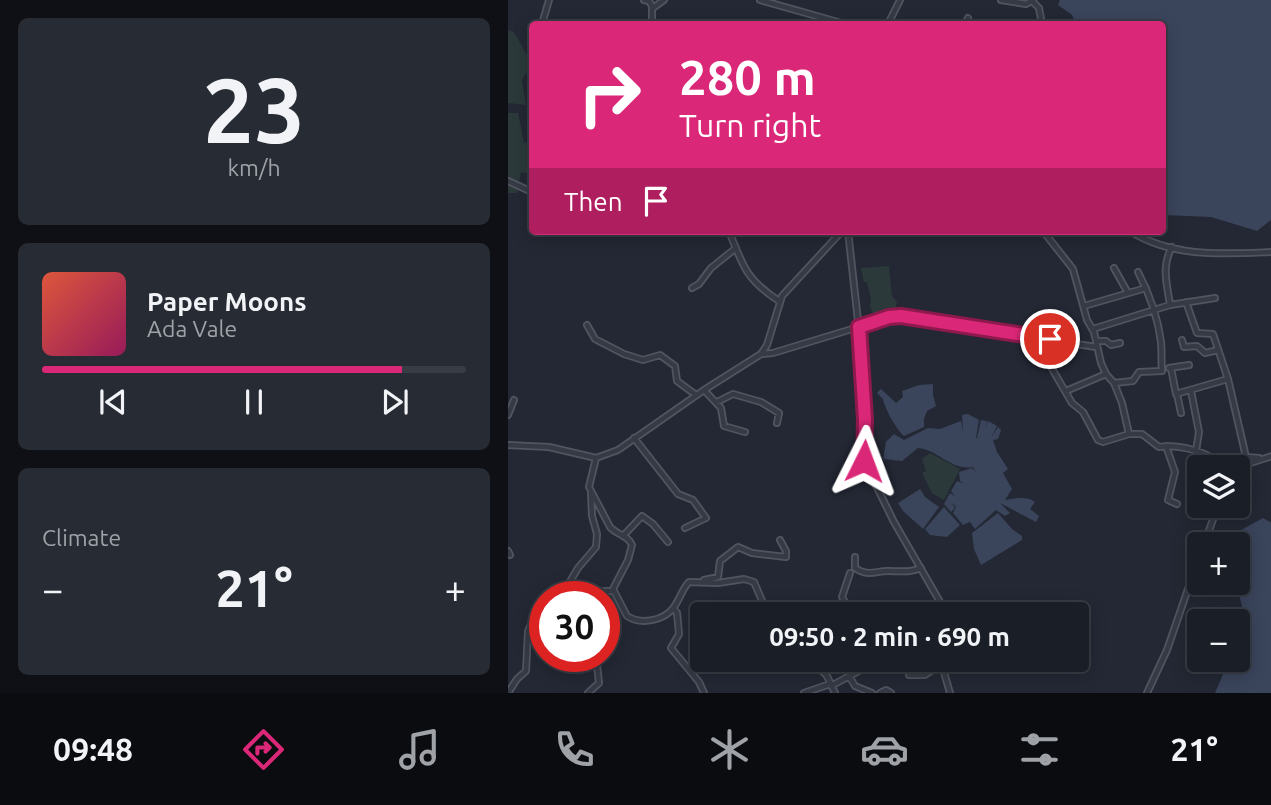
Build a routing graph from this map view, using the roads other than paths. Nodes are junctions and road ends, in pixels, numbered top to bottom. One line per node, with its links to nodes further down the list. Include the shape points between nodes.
1 (549, 0): 10 (street)
2 (644, 0): 8 (street)
3 (664, 0): 8 (street)
4 (760, 0): 12 (street)
5 (900, 0): 13 (street)
6 (1001, 0): 7 (street)
7 (1033, 1): 15 (street)
8 (652, 9): 11 (street)
9 (968, 18): 14 (street)
10 (543, 21)
11 (652, 21)
12 (834, 21)
13 (890, 21)
14 (966, 21)
15 (1041, 21)
16 (508, 181): 17 (street)
17 (529, 190)
18 (731, 235): 24 (street)
19 (838, 235): 32 (street)
20 (848, 235): 38 (street)
21 (1046, 235): 35 (street, via 1073,269)
22 (1140, 235): 23 (street)
23 (1172, 247): 25 (street, via 1198,254); 34 (street, via 1165,268)
24 (736, 248): 28 (street); 32 (street, via 755,283)
25 (1272, 252)
26 (1114, 268): 30 (street)
27 (1138, 272): 29 (street)
28 (692, 288)
29 (1146, 289): 30 (street); 36 (street)
30 (1128, 293): 35 (street)
31 (1215, 298): 33 (street)
32 (779, 301): 44 (street)
33 (1186, 302): 34 (street); 45 (street, via 1197,333 1212,333)
34 (1170, 305): 36 (street)
35 (1084, 306): 39 (street)
36 (1152, 310): 39 (street); 50 (street, via 1161,342)
37 (587, 325): 58 (street, via 595,339 624,354 643,360 660,355 675,366 679,383)
38 (859, 327): 40 (street, via 895,316); 46 (street); 84 (street, via 864,461)
39 (1093, 329): 43 (street)
40 (1034, 337): 43 (street); 55 (street)
41 (1182, 340): 45 (street, via 1184,347 1197,346 1204,353)
42 (1120, 343): 43 (street)
43 (1096, 344): 51 (street)
44 (767, 345): 46 (street); 47 (street)
45 (1218, 349): 52 (street)
46 (773, 353): 47 (street)
47 (761, 354): 54 (street)
48 (1189, 365): 49 (street)
49 (1171, 368): 50 (street); 57 (street)
50 (1162, 369): 53 (street, via 1139,372 1133,381)
51 (1106, 374): 53 (street); 55 (street)
52 (1228, 379): 56 (street); 71 (street)
53 (1114, 383): 65 (street)
54 (704, 390): 58 (street); 60 (street)
55 (1066, 391): 65 (street, via 1098,440)
56 (1191, 391): 57 (street); 69 (street, via 1199,432)
57 (1177, 394): 61 (street)
58 (696, 395): 66 (street)
59 (514, 400): 62 (street)
60 (717, 402): 63 (street, via 733,394 753,399 776,409 780,415); 64 (street, via 724,426)
61 (1181, 413)
62 (508, 415)
63 (777, 423)
64 (745, 432)
65 (1129, 434): 68 (street, via 1145,435 1157,446)
66 (634, 438): 74 (street); 79 (street, via 678,494 693,500 706,518)
67 (508, 445): 74 (street, via 549,447)
68 (1166, 446): 69 (street); 78 (street, via 1175,472 1168,500)
69 (1196, 452): 70 (street)
70 (1206, 455)
71 (1246, 455)
72 (1272, 456): 75 (street)
73 (1250, 457): 75 (street)
74 (596, 458): 77 (street, via 588,484)
75 (1264, 458): 76 (street)
76 (1250, 463)
77 (591, 492): 80 (street, via 610,527); 86 (street, via 596,547)
78 (1177, 504)
79 (685, 528)
80 (623, 536): 82 (street, via 642,516); 87 (street, via 631,549)
81 (780, 540): 88 (street, via 786,557 738,547 720,561 718,577)
82 (668, 542)
83 (856, 557): 84 (street, via 855,569 867,574)
84 (921, 568): 92 (street)
85 (850, 573): 91 (street, via 842,597)
86 (570, 581)
87 (617, 581)
88 (696, 581): 90 (street, via 748,579); 94 (street, via 686,584)
89 (1187, 592): 113 (street)
90 (765, 602)
91 (845, 602)
92 (940, 602)
93 (620, 605): 94 (street, via 635,621 661,617)
94 (673, 608): 106 (street, via 679,634 671,648)
95 (529, 627): 104 (street, via 526,671)
96 (598, 672): 105 (street, via 600,683)
97 (822, 672): 103 (street)
98 (857, 672): 102 (street)
99 (931, 672): 101 (street)
100 (942, 672): 112 (street)
101 (909, 675)
102 (849, 676): 103 (street); 109 (street, via 855,686)
103 (831, 685): 107 (street); 108 (street)
104 (509, 693)
105 (588, 693)
106 (704, 693)
107 (804, 693)
108 (835, 693)
109 (872, 693)
110 (880, 693): 111 (street)
111 (891, 693)
112 (950, 693)
113 (1147, 693)

